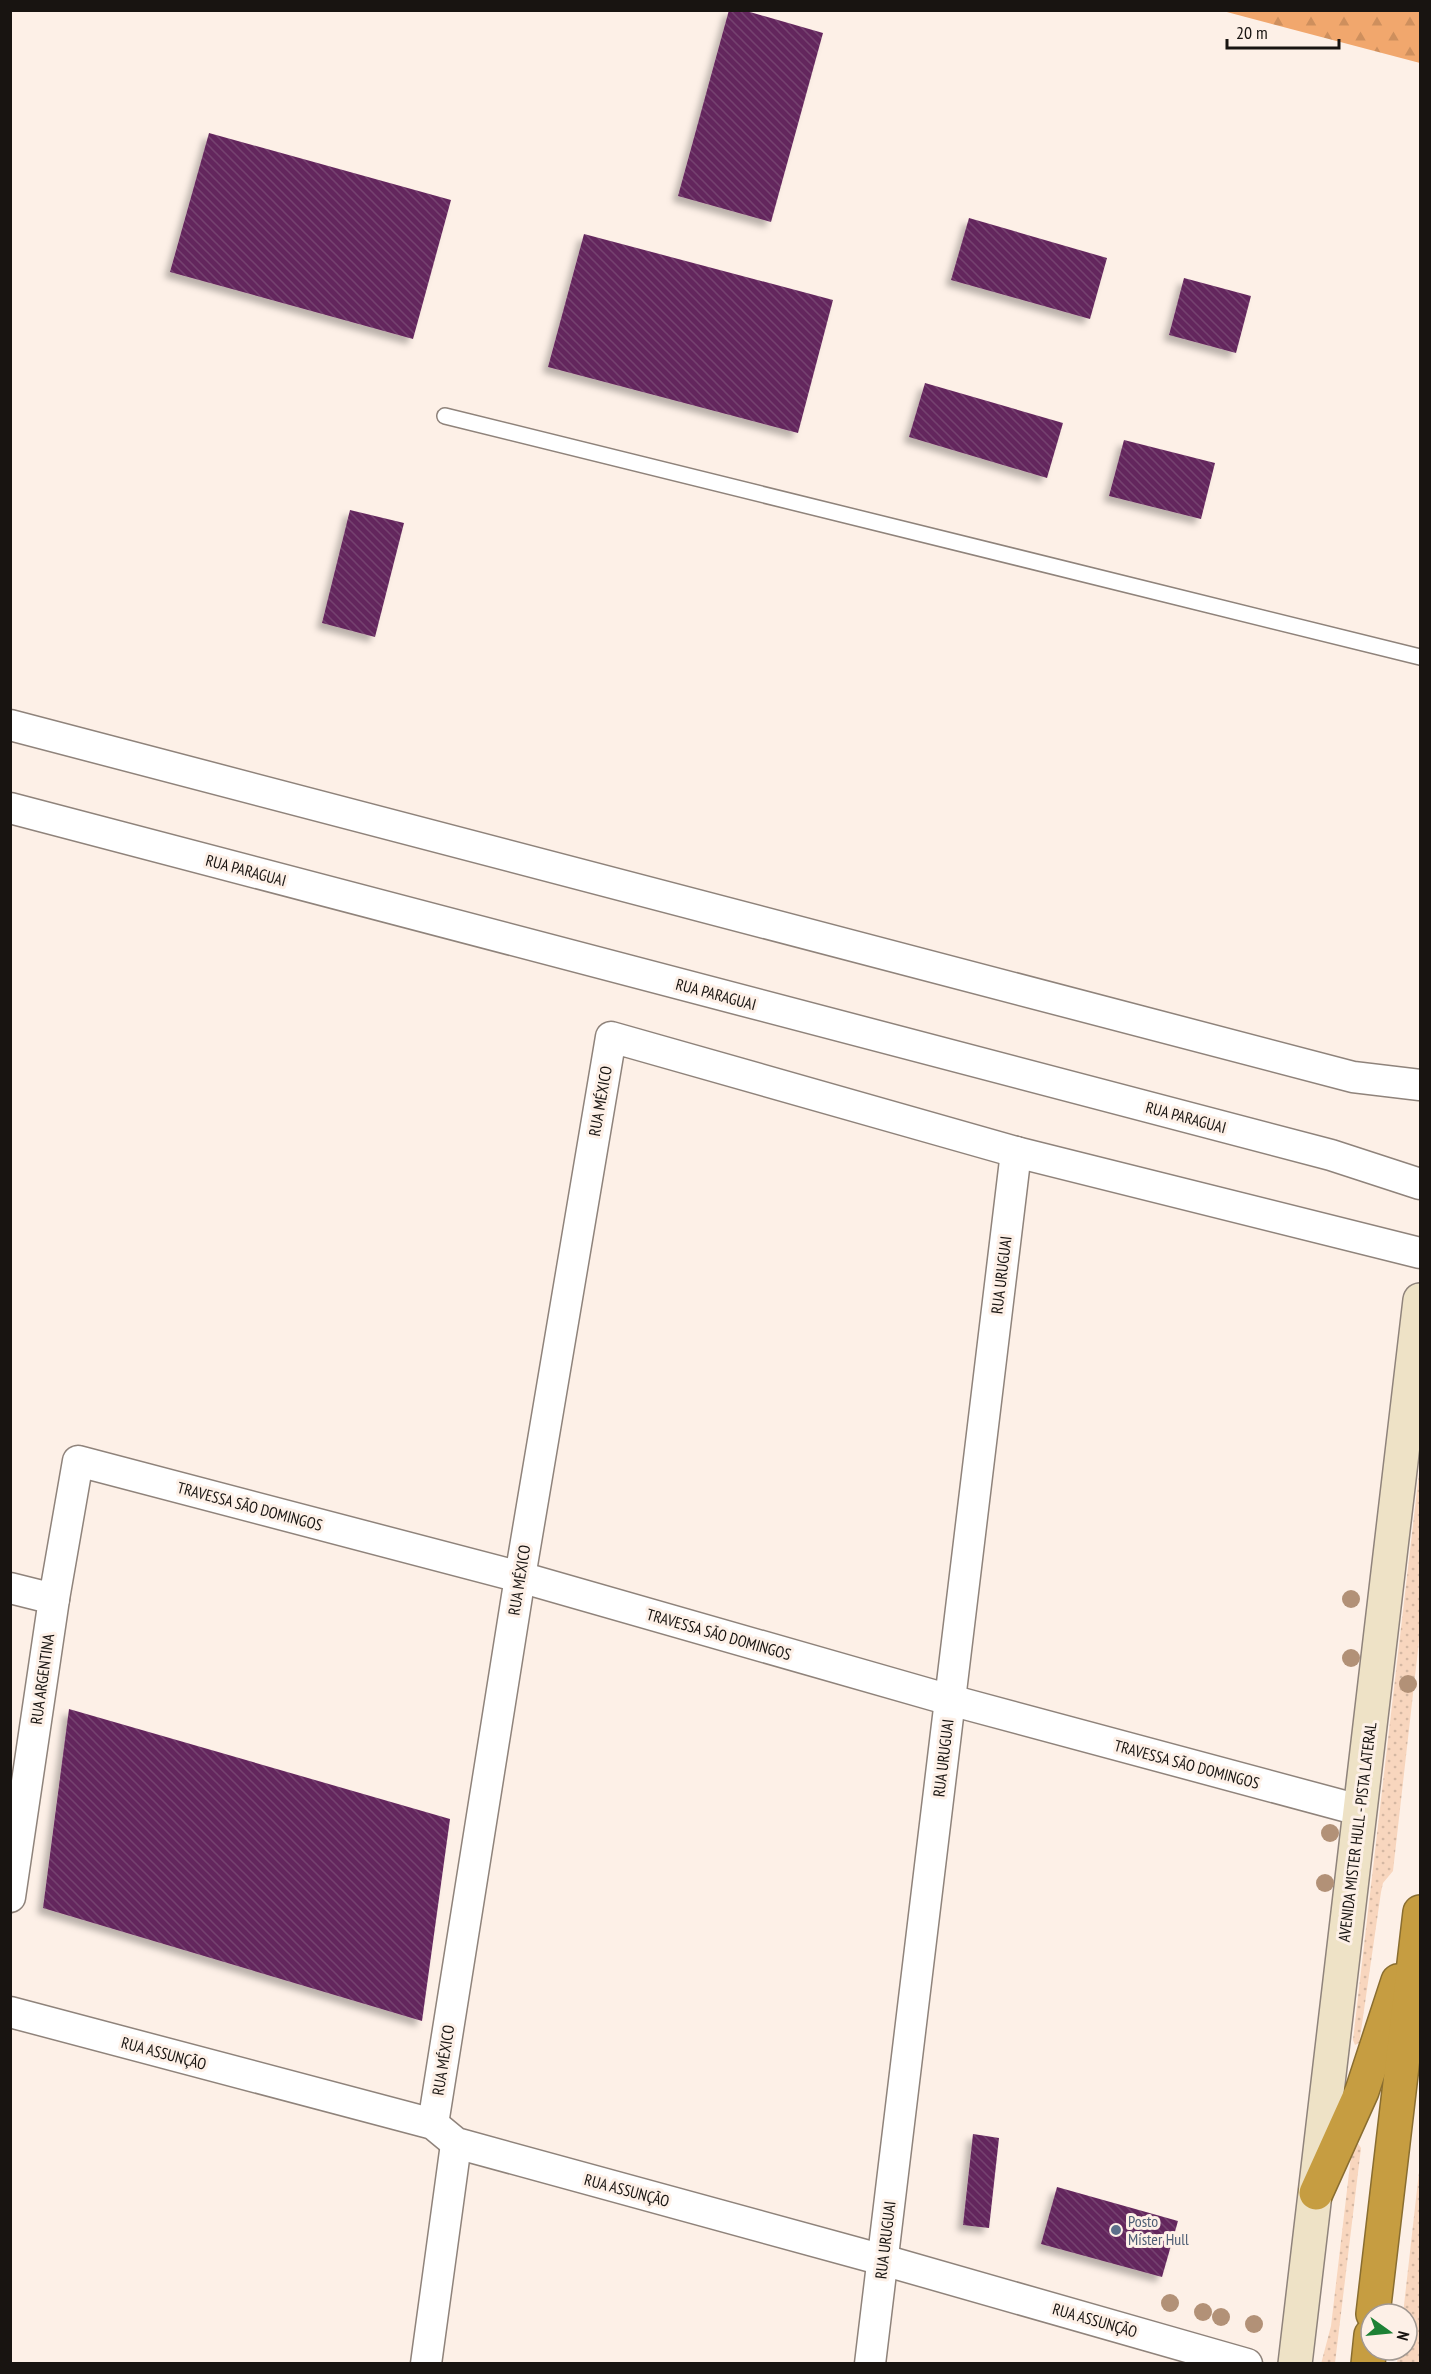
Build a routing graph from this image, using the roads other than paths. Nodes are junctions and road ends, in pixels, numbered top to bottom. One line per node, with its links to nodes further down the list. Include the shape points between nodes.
1 (445, 416): 2 (lane)
2 (1420, 657)
3 (10, 725): 5 (street, via 1353,1077)
4 (10, 808): 7 (street, RUA PARAGUAI, via 1331,1155)
5 (1420, 1084)
6 (1016, 1152): 8 (street); 11 (street, RUA MÉXICO, via 611,1037); 14 (street, RUA URUGUAI)
7 (1420, 1184)
8 (1420, 1252)
9 (1420, 1300): 15 (main road, AVENIDA MISTER HULL - PISTA LATERAL)
10 (78, 1461): 11 (street, TRAVESSA SÃO DOMINGOS); 13 (street, RUA ARGENTINA)
11 (520, 1577): 14 (street, TRAVESSA SÃO DOMINGOS); 20 (street, RUA MÉXICO)
12 (10, 1588): 13 (street)
13 (54, 1599): 16 (street, RUA ARGENTINA)
14 (950, 1700): 15 (street, TRAVESSA SÃO DOMINGOS); 23 (street, RUA URUGUAI)
15 (1359, 1810): 22 (main road, AVENIDA MISTER HULL - PISTA LATERAL)
16 (10, 1896)
17 (1420, 1912): 18 (highway)
18 (1420, 1917): 22 (highway, via 1362,2091); 24 (highway)
19 (10, 2012): 20 (street, RUA ASSUNÇÃO)
20 (433, 2124): 21 (street, RUA ASSUNÇÃO)
21 (456, 2144): 23 (street, RUA ASSUNÇÃO); 25 (street)
22 (1316, 2193): 28 (main road, AVENIDA MISTER HULL - PISTA LATERAL)
23 (883, 2260): 26 (street, RUA URUGUAI); 27 (street, RUA ASSUNÇÃO)
24 (1374, 2302)
25 (426, 2364)
26 (870, 2364)
27 (1247, 2364)
28 (1295, 2364)

